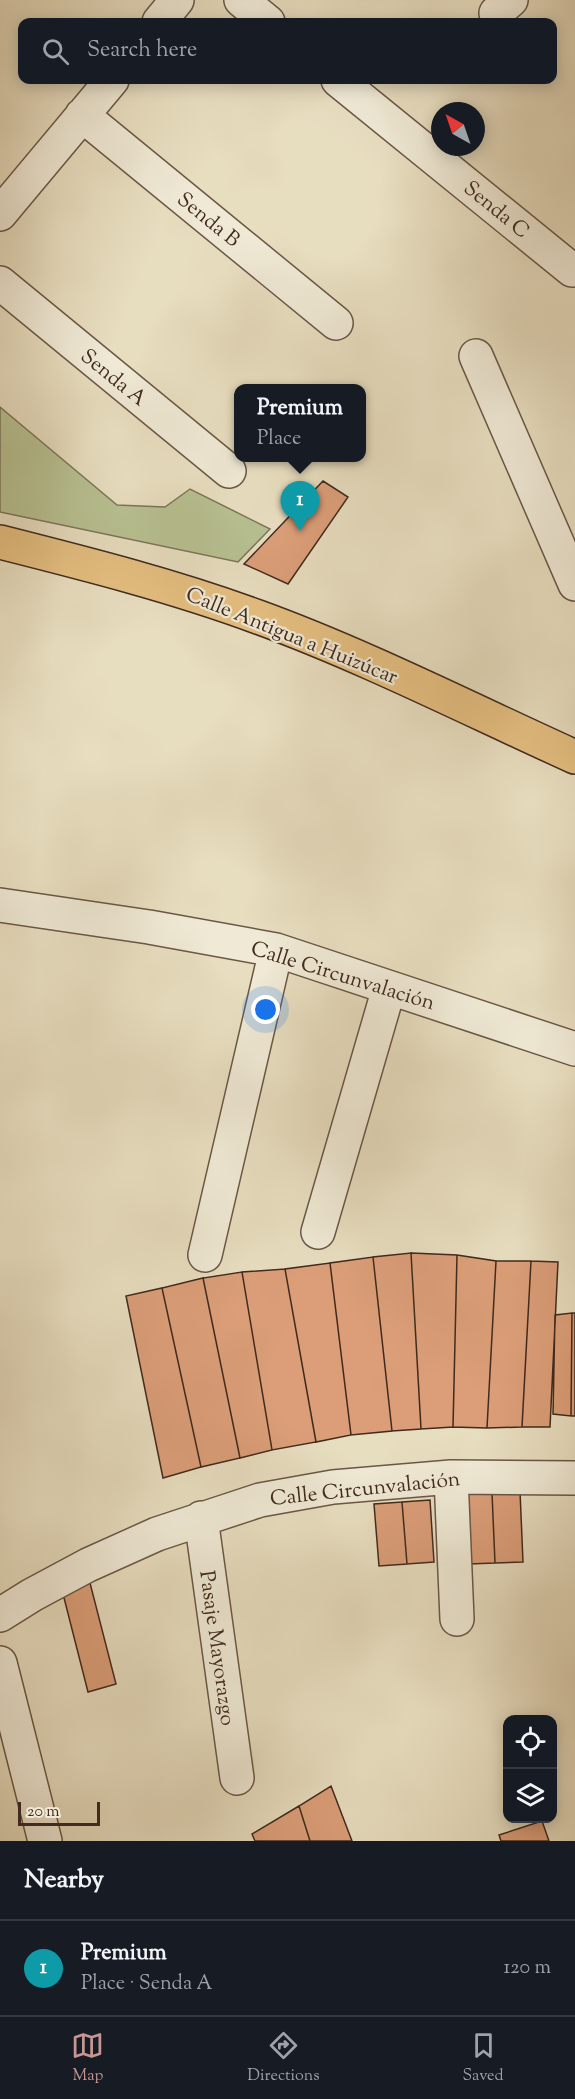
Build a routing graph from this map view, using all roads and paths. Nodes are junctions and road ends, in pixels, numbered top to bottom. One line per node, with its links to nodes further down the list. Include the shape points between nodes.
1 (177, 0): 3 (street)
2 (241, 0): 4 (street)
3 (162, 18)
4 (263, 18)
5 (109, 84): 7 (street)
6 (343, 84): 9 (street, Senda C)
7 (82, 115): 8 (street); 11 (street, Senda B)
8 (0, 214)
9 (572, 270)
10 (0, 283): 13 (street, Senda A)
11 (336, 323)
12 (476, 356): 15 (street)
13 (229, 471)
14 (0, 542): 16 (main road, Calle Antigua a Huizúcar, via 102,567 259,617)
15 (575, 584)
16 (575, 757)
17 (0, 905): 18 (street, Calle Circunvalación)
18 (276, 950): 19 (street, Calle Circunvalación); 22 (street)
19 (389, 988): 20 (street, Calle Circunvalación); 21 (street)
20 (575, 1049)
21 (318, 1232)
22 (205, 1255)
23 (451, 1477): 24 (street, Calle Circunvalación); 25 (street, Calle Circunvalación, via 333,1487 260,1500); 27 (street)
24 (575, 1478)
25 (201, 1518): 26 (street, Calle Circunvalación, via 88,1565); 29 (street, Pasaje Mayorazgo)
26 (0, 1615)
27 (457, 1619)
28 (0, 1663): 30 (street)
29 (237, 1778)
30 (45, 1841)

